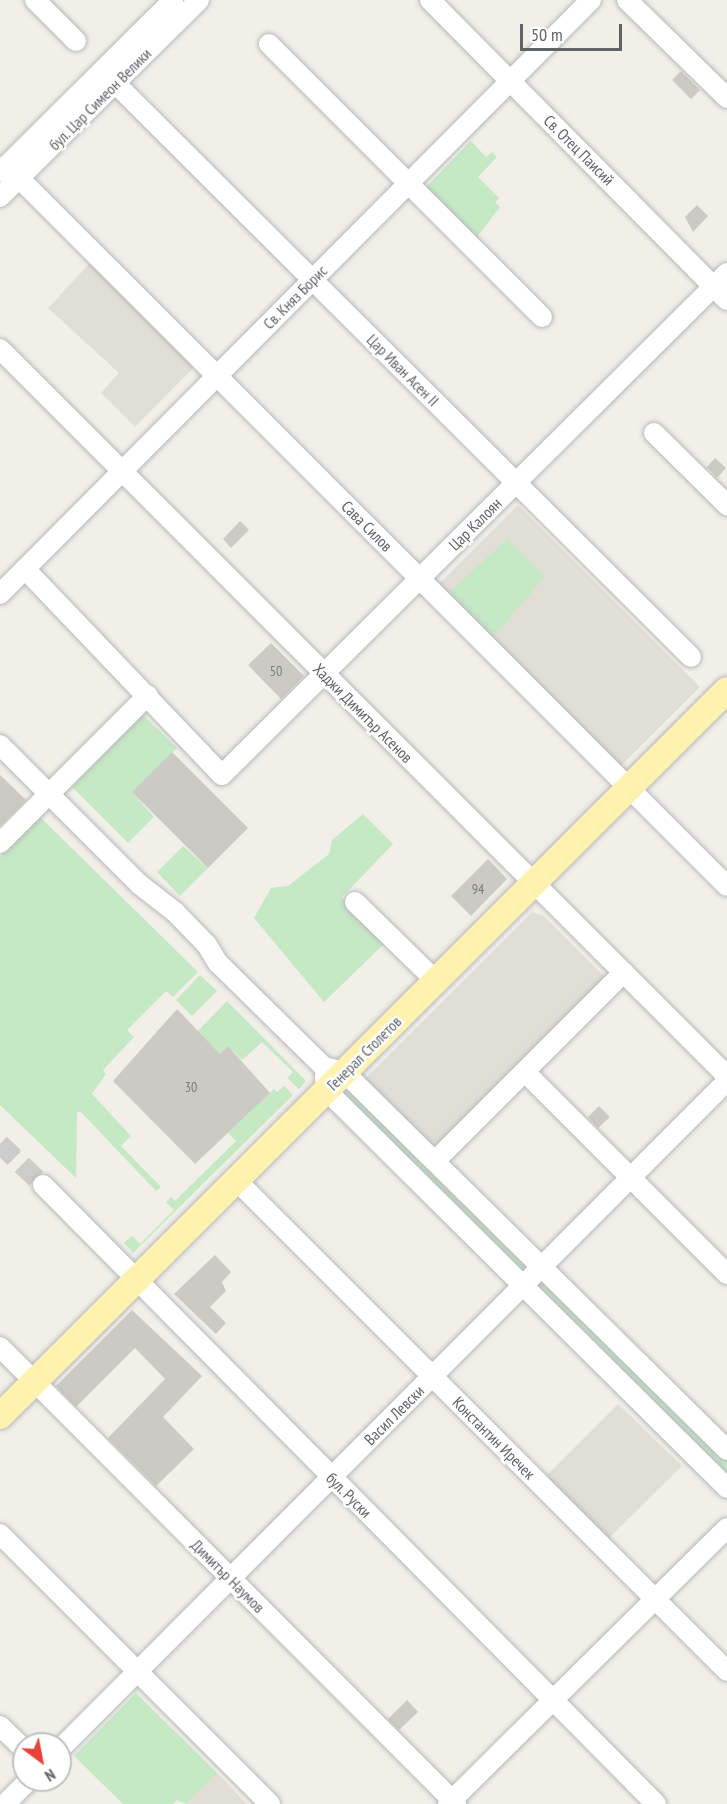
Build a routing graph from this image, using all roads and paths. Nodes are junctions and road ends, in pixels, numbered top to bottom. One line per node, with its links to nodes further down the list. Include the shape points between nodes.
1 (35, 0): 7 (street)
2 (173, 0): 12 (street, бул. Цар Симеон Велики)
3 (199, 0): 10 (street, бул. Цар Симеон Велики)
4 (430, 0): 9 (street, Св. Отец Паисий)
5 (591, 0): 9 (street, Св. Княз Борис)
6 (627, 0): 11 (street)
7 (76, 41)
8 (269, 44): 13 (street)
9 (510, 81): 13 (street, Св. Княз Борис); 16 (street, Св. Отец Паисий)
10 (115, 83): 12 (street, бул. Цар Симеон Велики); 15 (street, Цар Иван Асен II)
11 (727, 98)
12 (9, 172): 14 (street, бул. Цар Симеон Велики); 19 (street, Сава Силов)
13 (408, 184): 15 (street, Св. Княз Борис); 17 (street)
14 (0, 197)
15 (313, 279): 19 (street, Св. Княз Борис); 22 (street, Цар Иван Асен II)
16 (722, 287): 22 (street, Цар Калоян)
17 (542, 317)
18 (0, 349): 21 (street, Хаджи Димитър Асенов)
19 (217, 376): 21 (street, Св. Княз Борис); 25 (street, Сава Силов)
20 (654, 433): 23 (street)
21 (122, 471): 24 (street, Св. Княз Борис); 28 (street, Хаджи Димитър Асенов)
22 (516, 483): 25 (street, Цар Калоян); 27 (street, Цар Иван Асен II)
23 (727, 505)
24 (25, 569): 26 (street, Св. Княз Борис); 30 (street)
25 (420, 579): 28 (street, Цар Калоян); 32 (street, Сава Силов)
26 (0, 594)
27 (691, 657)
28 (325, 674): 30 (street, Цар Калоян, via 222,775); 35 (street, Хаджи Димитър Асенов)
29 (726, 694): 32 (main road, Генерал Столетов)
30 (148, 695): 33 (street)
31 (0, 744): 33 (street)
32 (629, 788): 35 (main road, Генерал Столетов); 36 (street, Сава Силов)
33 (49, 794): 34 (street); 41 (street)
34 (0, 843)
35 (534, 882): 38 (street, Хаджи Димитър Асенов); 39 (main road, Генерал Столетов)
36 (727, 886)
37 (355, 902): 39 (street)
38 (624, 972): 40 (street); 42 (street, Хаджи Димитър Асенов)
39 (436, 981): 41 (main road, Генерал Столетов)
40 (525, 1072): 44 (street); 45 (street)
41 (332, 1076): 44 (street); 46 (main road, Генерал Столетов); 51 (street)
42 (727, 1076)
43 (727, 1081): 45 (street, Васил Левски)
44 (435, 1161): 48 (street)
45 (631, 1178): 48 (street, Васил Левски); 49 (street)
46 (236, 1180): 50 (main road, Генерал Столетов); 53 (street, Константин Иречек)
47 (43, 1185): 50 (street, бул. Руски)
48 (542, 1267): 51 (street, Васил Левски); 56 (street)
49 (727, 1274)
50 (136, 1280): 54 (main road, Генерал Столетов); 57 (street, бул. Руски)
51 (524, 1284): 53 (street, Васил Левски); 58 (street)
52 (0, 1347): 54 (street, Димитър Наумов)
53 (432, 1376): 57 (street, Васил Левски); 62 (street, Константин Иречек)
54 (34, 1382): 55 (main road, Генерал Столетов); 61 (street, Димитър Наумов)
55 (0, 1416)
56 (727, 1450)
57 (332, 1477): 61 (street, Васил Левски); 65 (street, бул. Руски)
58 (727, 1488)
59 (727, 1528): 62 (street)
60 (0, 1534): 64 (street)
61 (231, 1578): 64 (street, Васил Левски); 70 (street, Димитър Наумов)
62 (655, 1599): 63 (street, Константин Иречек); 65 (street)
63 (727, 1671)
64 (136, 1673): 67 (street, Васил Левски); 72 (street)
65 (553, 1700): 70 (street); 73 (street, бул. Руски)
66 (0, 1726): 68 (street)
67 (72, 1737)
68 (12, 1738)
69 (17, 1792): 71 (street)
70 (452, 1803)
71 (5, 1804)
72 (270, 1804)
73 (656, 1804)

